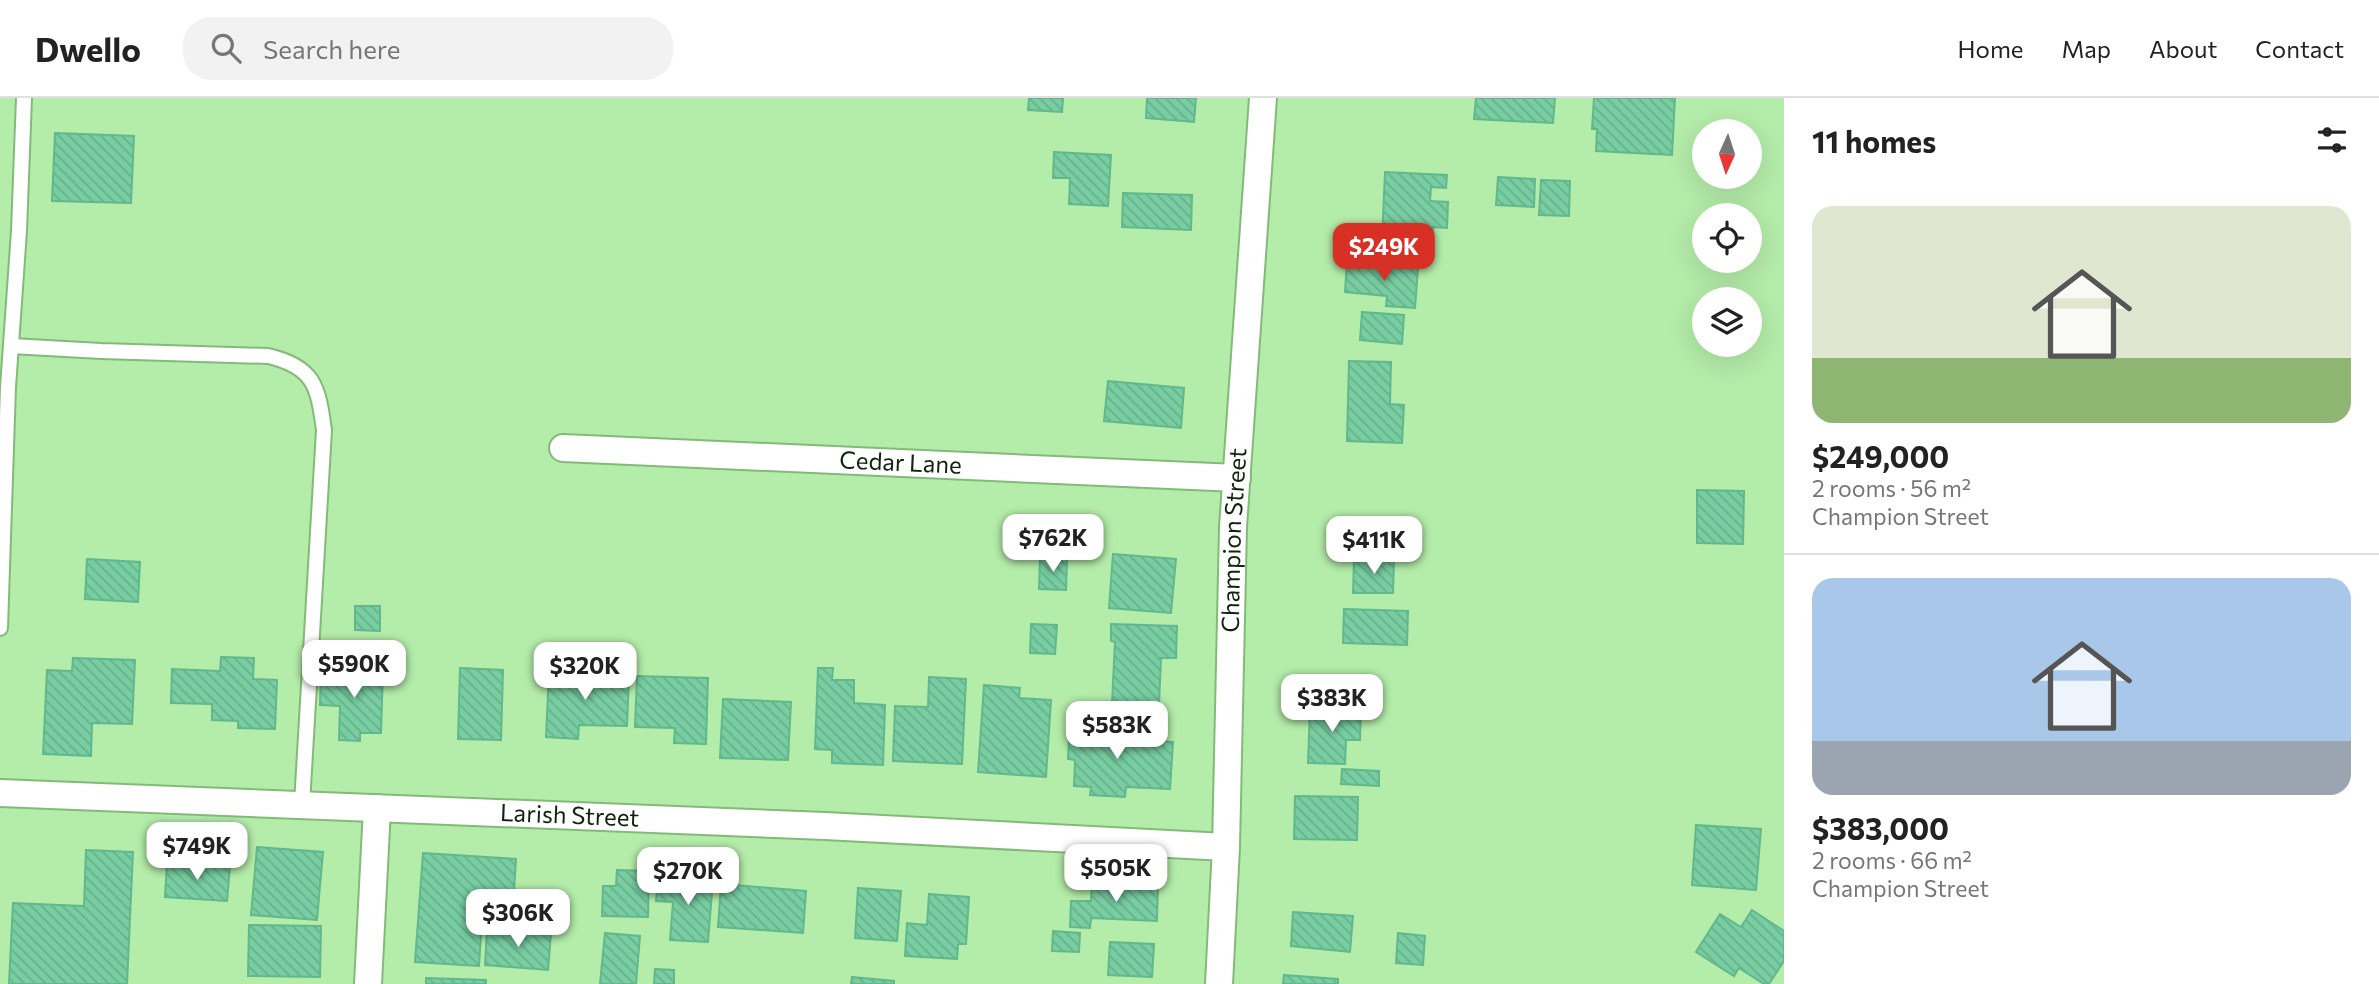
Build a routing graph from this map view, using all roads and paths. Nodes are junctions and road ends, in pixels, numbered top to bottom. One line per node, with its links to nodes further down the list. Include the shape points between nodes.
1 (24, 98): 3 (lane)
2 (1263, 98): 5 (street, Champion Street)
3 (11, 346): 6 (lane); 8 (lane, via 268,356 288,361 307,374 319,396 324,430)
4 (563, 448): 5 (street, Cedar Lane)
5 (1237, 478): 10 (street, Champion Street)
6 (0, 628)
7 (0, 793): 8 (street, Larish Street)
8 (302, 804): 9 (street, Larish Street)
9 (377, 808): 10 (street, Larish Street); 11 (street)
10 (1226, 848): 12 (street, Champion Street)
11 (368, 984)
12 (1219, 984)

